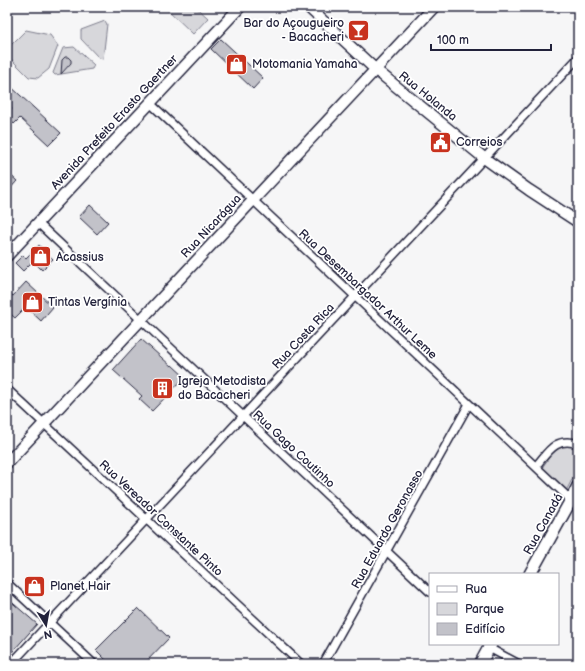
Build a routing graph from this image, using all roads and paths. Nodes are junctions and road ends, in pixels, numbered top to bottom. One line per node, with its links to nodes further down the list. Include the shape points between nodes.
1 (240, 7): 6 (main road, Avenida Prefeito Erasto Gaertner)
2 (308, 7): 5 (main road, Rua Holanda)
3 (434, 7): 5 (main road, Rua Nicarágua)
4 (578, 58): 7 (street, Rua Costa Rica)
5 (376, 70): 7 (main road, Rua Holanda); 8 (main road, Rua Nicarágua)
6 (150, 103): 8 (street, Rua Desembargador Arthur Leme); 10 (main road, Avenida Prefeito Erasto Gaertner)
7 (484, 158): 9 (main road, Rua Holanda); 12 (street, Rua Costa Rica)
8 (253, 200): 12 (street, Rua Desembargador Arthur Leme); 13 (main road, Rua Nicarágua)
9 (578, 222)
10 (38, 223): 11 (main road, Avenida Prefeito Erasto Gaertner); 13 (street, Rua Gago Coutinho)
11 (8, 254)
12 (355, 296): 15 (street, Rua Desembargador Arthur Leme); 16 (street, Rua Costa Rica)
13 (141, 320): 16 (street, Rua Gago Coutinho); 17 (main road, Rua Nicarágua)
14 (7, 388): 17 (street, Rua Vereador Constante Pinto)
15 (469, 404): 20 (street, Rua Desembargador Arthur Leme); 24 (street, Rua Eduardo Geronasso)
16 (243, 416): 23 (street, Rua Costa Rica); 24 (street, Rua Gago Coutinho)
17 (44, 423): 19 (main road, Rua Nicarágua); 23 (street, Rua Vereador Constante Pinto)
18 (578, 444): 20 (street, via 571,441 558,443)
19 (7, 463)
20 (536, 466): 22 (street, Rua Desembargador Arthur Leme)
21 (578, 486): 22 (main road, Rua Canadá)
22 (571, 500): 25 (main road, Rua Canadá)
23 (146, 519): 28 (street, Rua Costa Rica); 32 (street, Rua Vereador Constante Pinto)
24 (386, 552): 27 (street, Rua Gago Coutinho); 33 (street, Rua Eduardo Geronasso)
25 (531, 573)
26 (7, 583): 28 (street)
27 (429, 591)
28 (50, 622): 30 (street, Rua Costa Rica); 31 (street)
29 (488, 645): 34 (main road); 35 (street)
30 (11, 664)
31 (94, 664)
32 (301, 664)
33 (324, 664)
34 (480, 664)
35 (519, 664)

